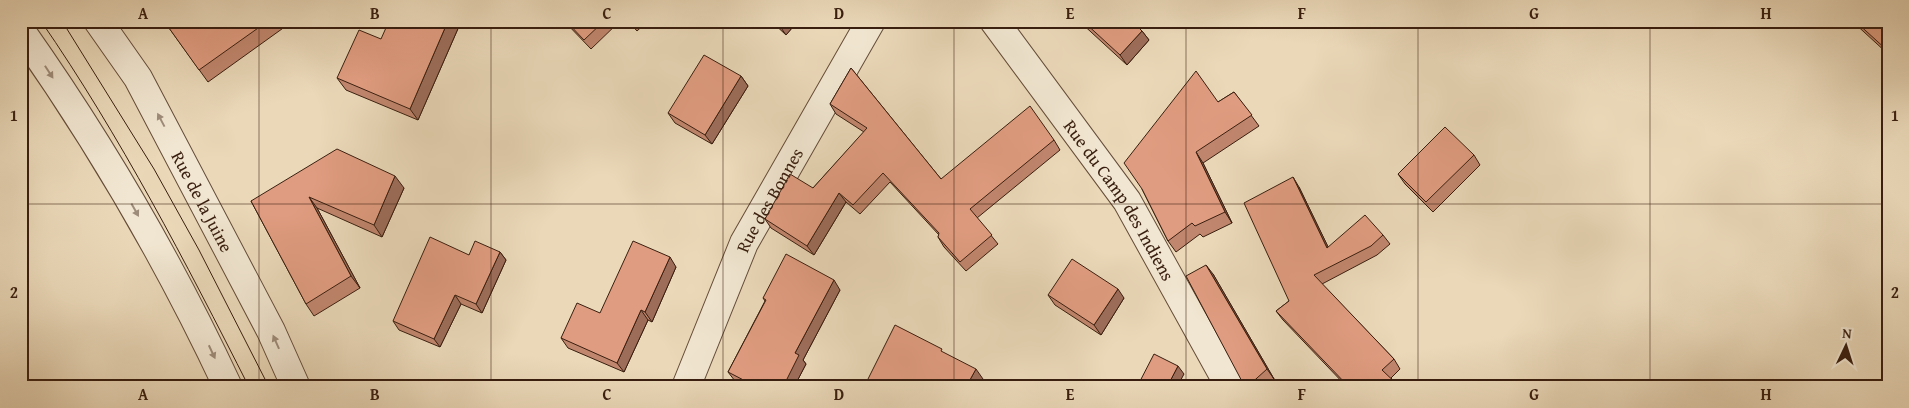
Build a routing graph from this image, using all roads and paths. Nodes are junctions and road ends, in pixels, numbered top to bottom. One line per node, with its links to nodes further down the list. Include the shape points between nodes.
1 (98, 21): 6 (street, Rue de la Juine, one-way to 1, via 267,322 138,78)
2 (871, 21): 7 (street, Rue des Bonnes, via 744,243)
3 (994, 21): 8 (street, Rue du Camp des Indiens, via 1127,201)
4 (21, 32): 5 (street, one-way to 5, via 120,182 204,334)
5 (228, 387)
6 (296, 387)
7 (686, 387)
8 (1230, 387)

